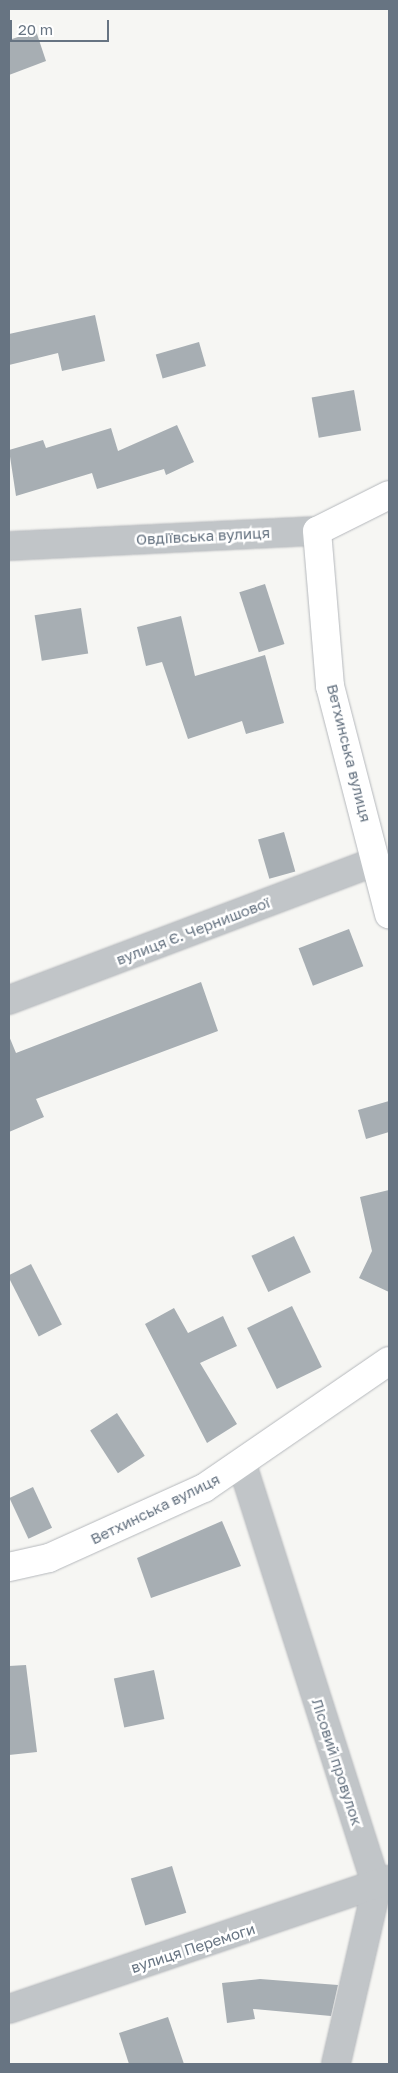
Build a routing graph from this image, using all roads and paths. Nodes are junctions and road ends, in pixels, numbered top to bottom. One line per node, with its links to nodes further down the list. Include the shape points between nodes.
1 (389, 495): 2 (main road, Овдіївська вулиця)
2 (317, 531): 3 (street, Овдіївська вулиця); 4 (main road, Ветхинська вулиця, via 330,686)
3 (9, 546)
4 (376, 861): 5 (main road, Ветхинська вулиця); 6 (street, вулиця Є. Чернишової)
5 (389, 914)
6 (9, 1000)
7 (389, 1361): 8 (main road, Ветхинська вулиця)
8 (242, 1464): 9 (main road, Ветхинська вулиця, via 204,1488 49,1558); 10 (street, Лісовий провулок)
9 (9, 1568)
10 (383, 1883): 11 (street, вулиця Перемоги); 12 (street)
11 (9, 2009)
12 (336, 2064)

